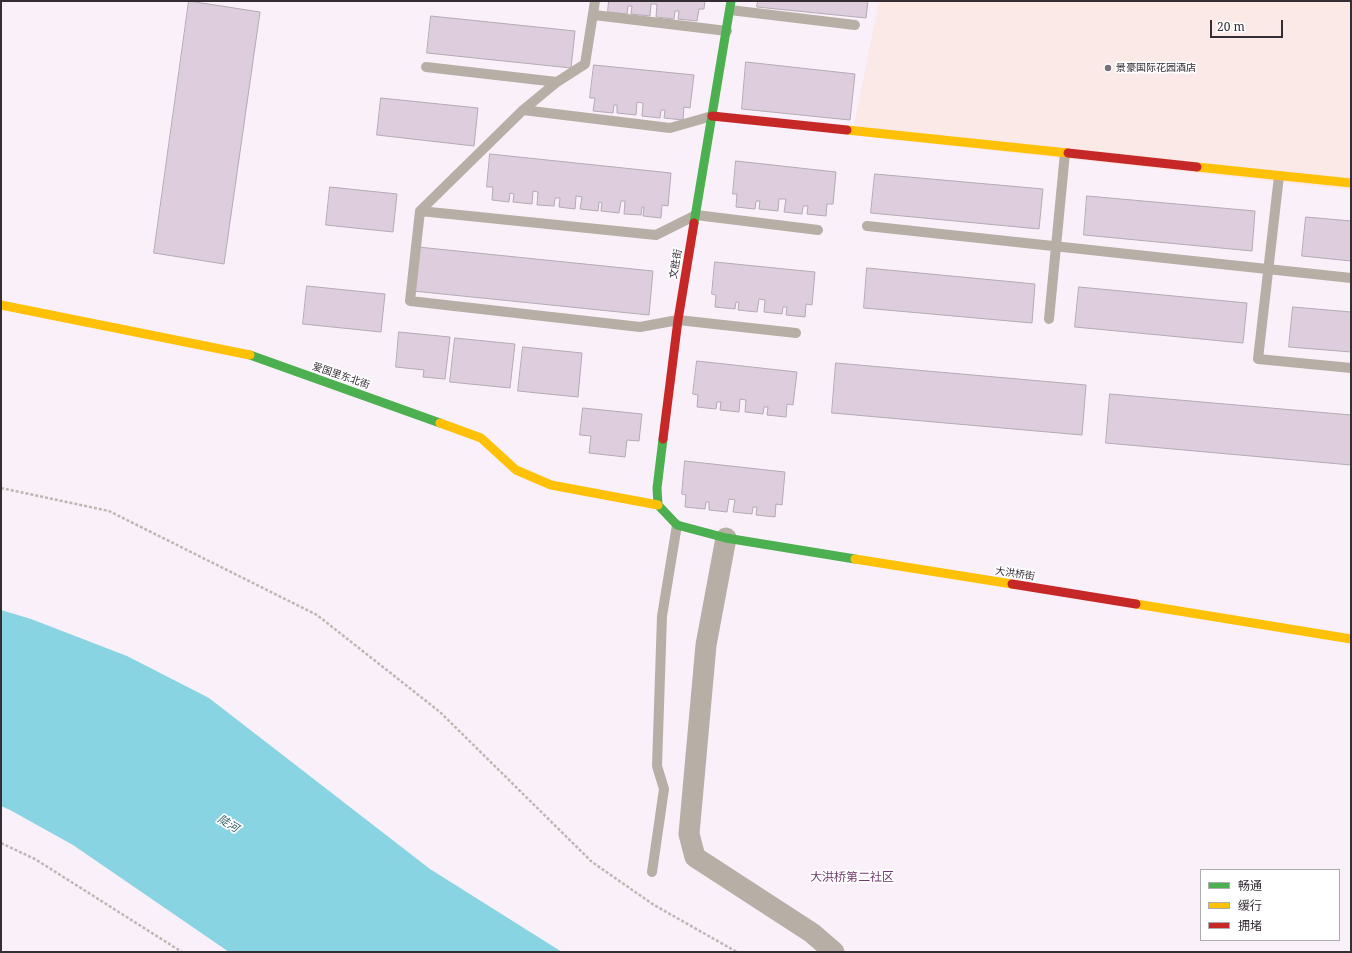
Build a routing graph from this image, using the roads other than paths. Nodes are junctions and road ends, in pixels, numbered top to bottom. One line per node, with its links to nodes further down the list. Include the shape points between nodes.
1 (595, 1): 3 (lane)
2 (730, 6): 4 (lane); 5 (street, 文胜街)
3 (594, 15): 5 (lane); 7 (lane, via 585,64)
4 (855, 24)
5 (727, 31): 9 (street, 文胜街)
6 (426, 67): 7 (lane)
7 (557, 82): 8 (lane)
8 (522, 110): 9 (lane, via 670,128); 13 (lane)
9 (712, 116): 10 (street); 14 (street, 文胜街)
10 (1065, 153): 11 (street); 17 (lane)
11 (1279, 176): 12 (street); 18 (lane)
12 (1351, 183)
13 (420, 211): 14 (lane, via 656,236); 22 (lane, via 410,301 640,327)
14 (696, 215): 16 (lane); 22 (street, 文胜街)
15 (867, 226): 17 (lane)
16 (818, 230)
17 (1056, 246): 18 (lane); 21 (lane)
18 (1269, 269): 19 (lane); 24 (lane, via 1258,359)
19 (1351, 278)
20 (1, 305): 25 (street, 爱国里东北街, via 245,353 481,438 516,470 551,485)
21 (1049, 319)
22 (678, 320): 23 (lane); 25 (street, 文胜街, via 657,488)
23 (796, 333)
24 (1351, 368)
25 (658, 505): 26 (street)
26 (677, 525): 27 (street, 大洪桥街); 29 (lane, via 662,616 657,766 664,789)
27 (726, 538): 28 (street, 大洪桥街); 30 (street, via 706,645 689,834 695,857 812,933)
28 (1351, 639)
29 (652, 872)
30 (834, 952)

